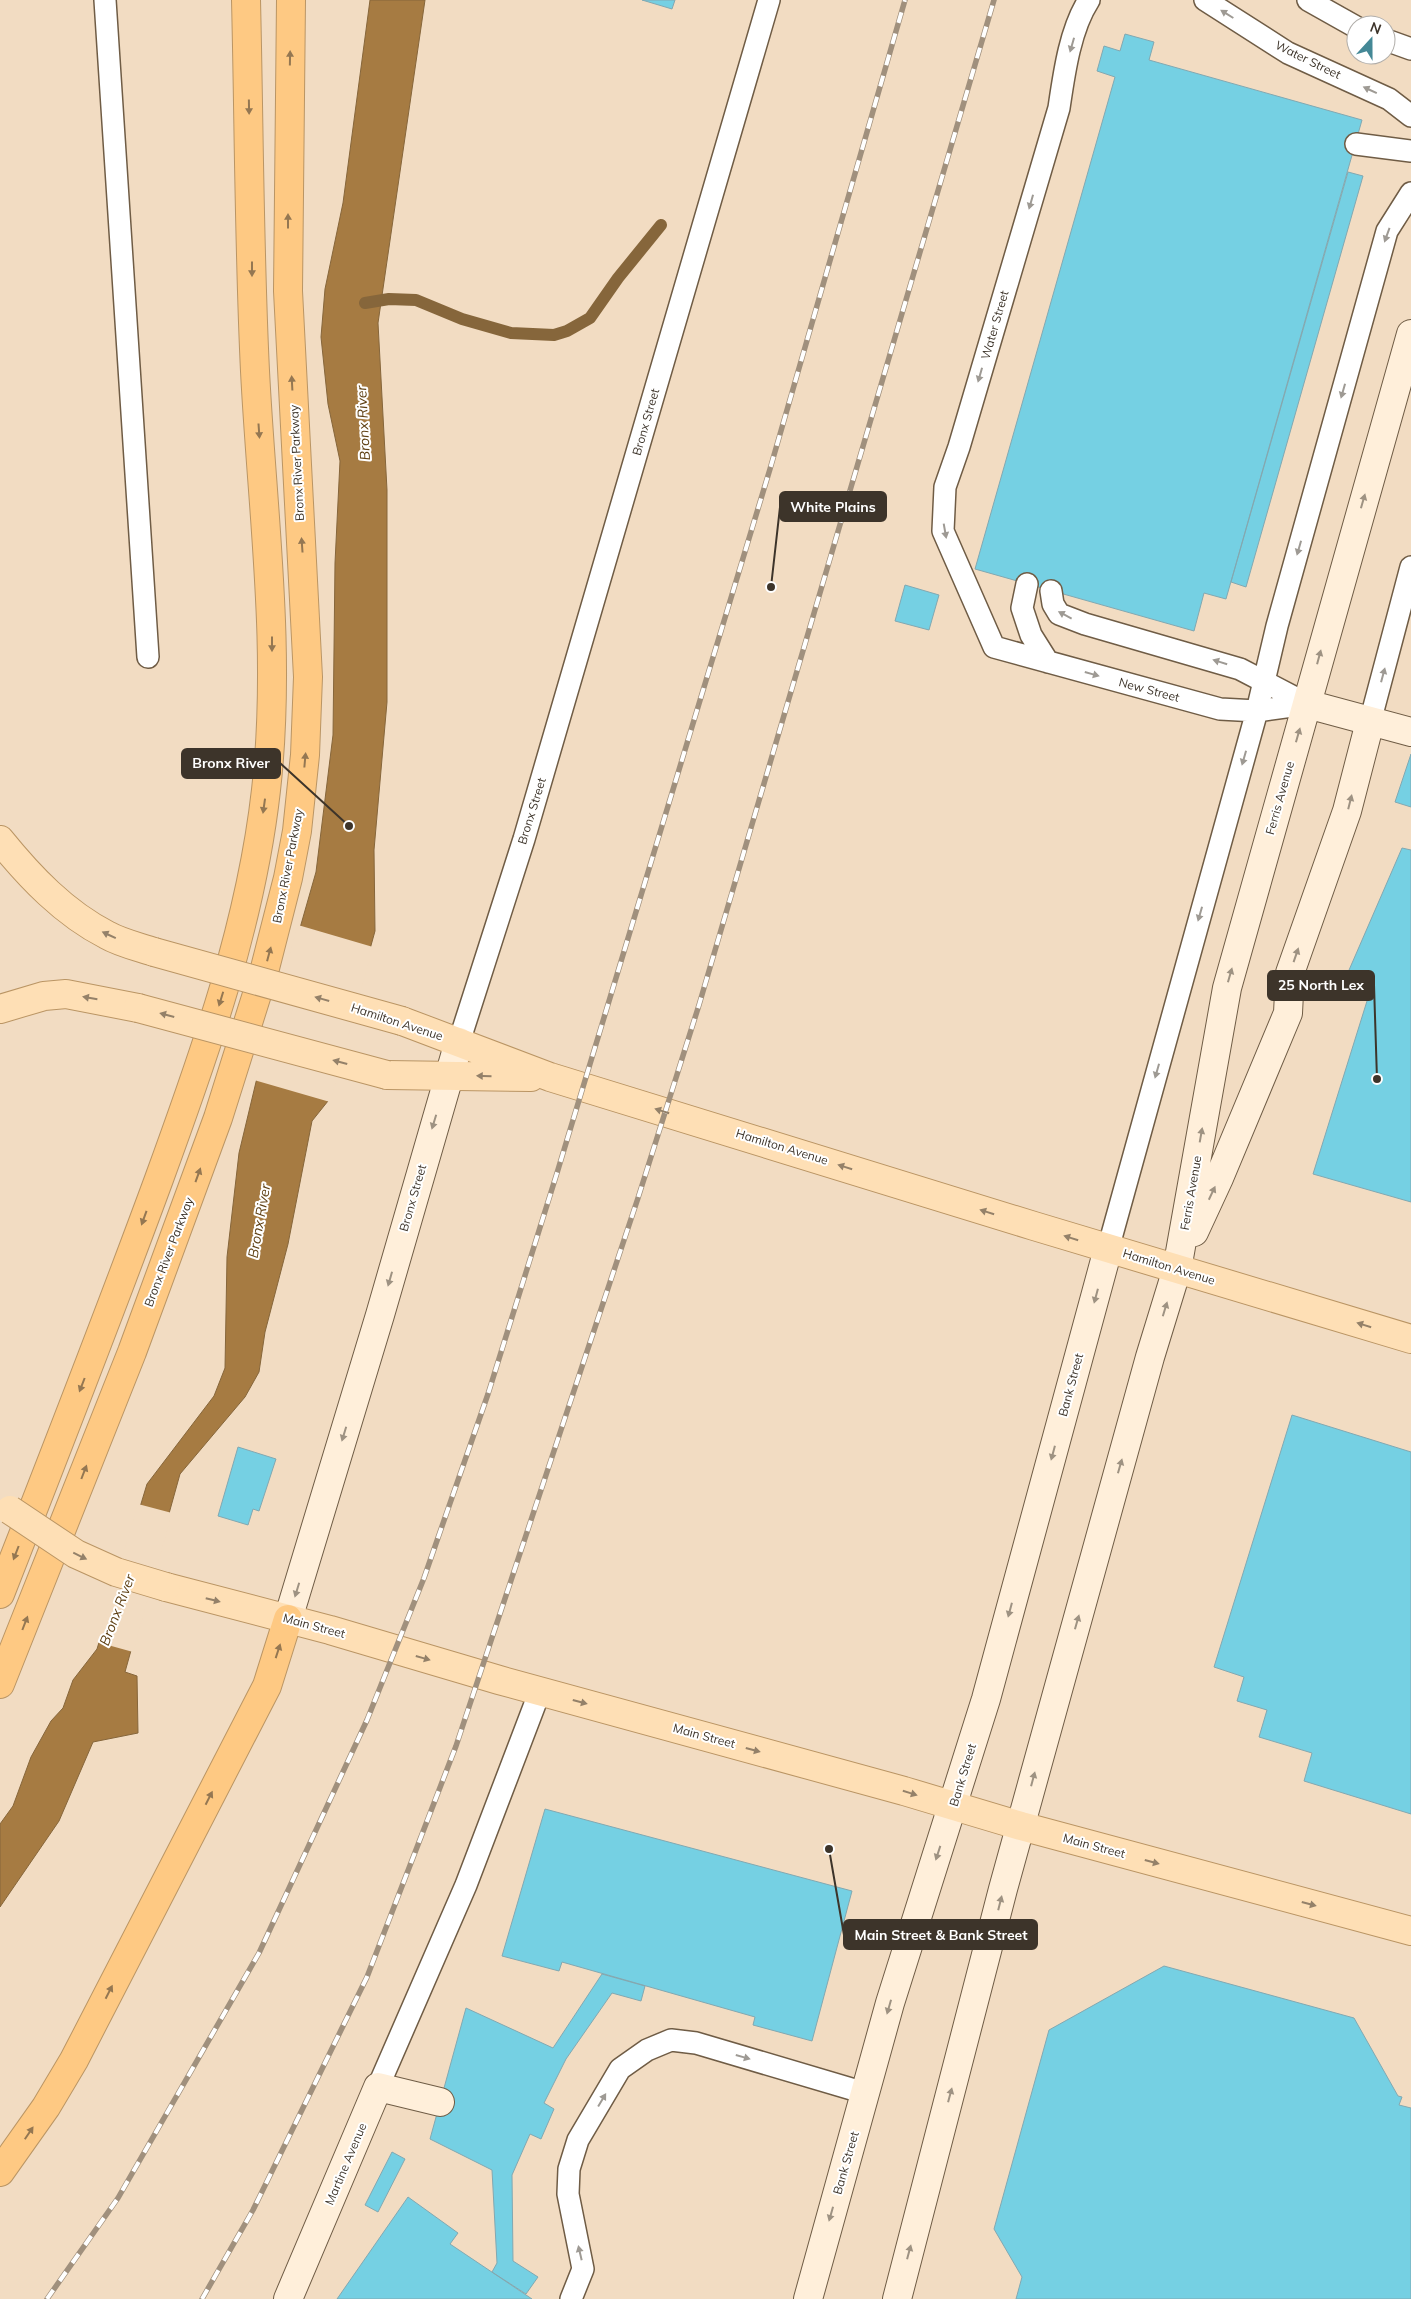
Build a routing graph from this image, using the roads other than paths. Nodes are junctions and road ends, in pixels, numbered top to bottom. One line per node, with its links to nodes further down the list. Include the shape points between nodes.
1 (105, 0): 20 (lane)
2 (246, 0): 36 (highway, one-way to 36, via 255,373 272,635 270,751 260,832 232,962 188,1099)
3 (291, 0): 38 (highway, Bronx River Parkway, one-way to 3, via 132,1352 218,1118 264,972 297,831 306,755 308,676 288,291)
4 (769, 0): 29 (lane, Bronx Street, via 524,839)
5 (1089, 0): 19 (lane, Water Street, one-way to 19, via 1079,20 1065,70 1059,108 945,487 943,531)
6 (1206, 0): 11 (lane, Water Street, one-way to 6, via 1389,99 1288,53)
7 (1308, 0): 8 (lane)
8 (1346, 22)
9 (1396, 44): 10 (lane)
10 (1411, 49)
11 (1411, 116)
12 (1356, 144): 13 (lane)
13 (1411, 151)
14 (1411, 193): 22 (lane, one-way to 22, via 1387,231 1277,626)
15 (1411, 334): 23 (street, Ferris Avenue, one-way to 15)
16 (1409, 580): 25 (lane, one-way to 16)
17 (1027, 584): 21 (lane, via 1022,608 1031,635)
18 (1050, 591): 22 (lane, New Street, one-way to 18, via 1240,669 1059,614)
19 (994, 647): 21 (lane, New Street)
20 (148, 657)
21 (1048, 662): 24 (lane, New Street, one-way to 24, via 1220,709)
22 (1265, 680): 23 (lane, New Street); 24 (lane)
23 (1307, 704): 24 (lane, New Street); 25 (street, New Street); 33 (street, Ferris Avenue, one-way to 23, via 1227,988)
24 (1257, 711): 32 (lane, one-way to 32)
25 (1370, 722): 26 (street, New Street); 33 (street, one-way to 25, via 1288,1012 1290,973 1347,811)
26 (1411, 732)
27 (0, 840): 29 (main road, Hamilton Avenue, one-way to 27, bridge, via 402,1021 154,952 108,936 71,913 27,873)
28 (0, 1009): 30 (main road, one-way to 28, bridge, via 388,1075 138,1008 66,994 44,996)
29 (459, 1042): 30 (street, Bronx Street); 31 (main road, Hamilton Avenue)
30 (449, 1076): 31 (main road, one-way to 30); 37 (street, Bronx Street, one-way to 37)
31 (550, 1077): 32 (main road, Hamilton Avenue, one-way to 31)
32 (1108, 1249): 33 (main road, Hamilton Avenue); 40 (street, Bank Street, one-way to 40, via 986,1699)
33 (1177, 1269): 34 (main road, Hamilton Avenue, one-way to 33); 41 (street, one-way to 33)
34 (1411, 1339)
35 (5, 1505): 37 (main road, Main Street, one-way to 37, bridge, via 76,1554 116,1572)
36 (0, 1594)
37 (288, 1619): 39 (main road, Main Street, one-way to 39); 46 (highway, one-way to 37, via 46,2107 74,2060 267,1686)
38 (0, 1684)
39 (540, 1691): 40 (main road, Main Street, one-way to 40); 43 (lane, via 466,1885)
40 (953, 1806): 41 (main road, Main Street); 44 (street, Bank Street, one-way to 44)
41 (1021, 1826): 42 (main road, Main Street, one-way to 42); 50 (street, one-way to 41)
42 (1411, 1931)
43 (378, 2087): 45 (street); 47 (street, Martine Avenue)
44 (865, 2093): 48 (lane, one-way to 44, via 583,2269 568,2194 569,2169 578,2140 620,2069 647,2050 671,2040 696,2043); 49 (street, Bank Street, one-way to 49)
45 (440, 2102)
46 (0, 2172)
47 (288, 2299)
48 (571, 2299)
49 (808, 2299)
50 (897, 2299)

